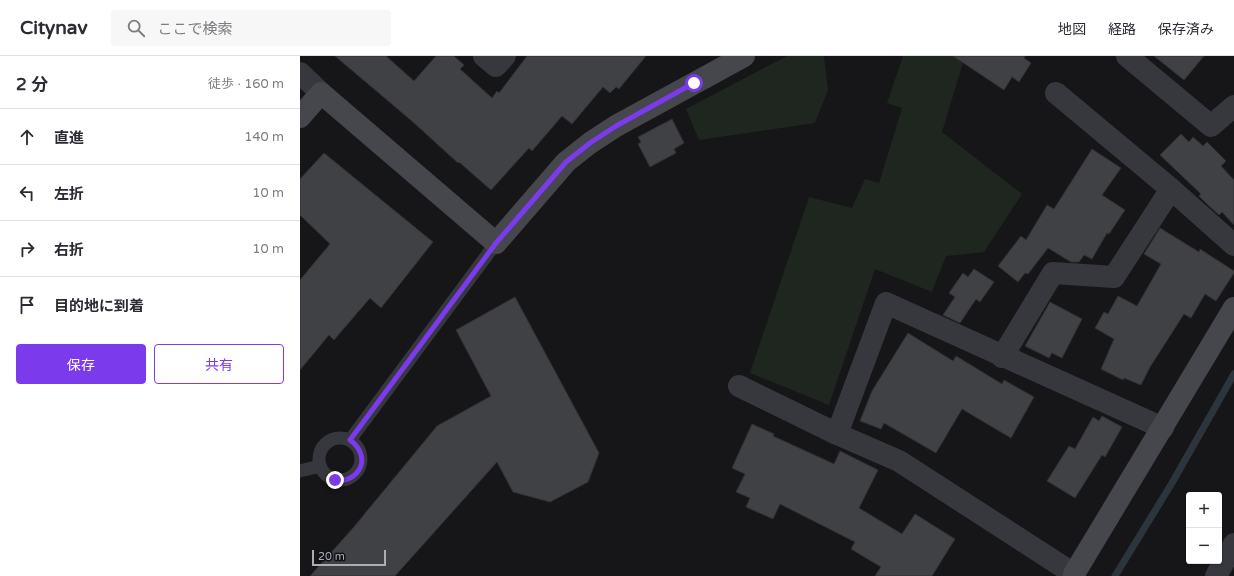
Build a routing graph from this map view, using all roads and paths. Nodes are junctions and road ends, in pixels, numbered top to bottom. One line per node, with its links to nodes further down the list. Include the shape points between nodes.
1 (484, 56): 2 (street, via 496,66)
2 (505, 56)
3 (744, 56): 11 (street, via 616,126 590,143 566,162)
4 (1127, 56): 8 (street, via 1211,126)
5 (300, 74): 6 (street)
6 (321, 93): 9 (street); 11 (street)
7 (1056, 93): 10 (street)
8 (1234, 106)
9 (300, 117)
10 (1171, 189): 12 (street); 14 (street, via 1114,277 1053,273)
11 (496, 243): 18 (lane)
12 (1234, 245)
13 (1234, 308): 16 (street)
14 (1002, 357): 16 (street); 17 (street, via 886,303)
15 (739, 386): 17 (street)
16 (1163, 428): 22 (street)
17 (837, 434): 22 (street, via 900,461)
18 (350, 440): 19 (lane, via 336,438 323,446 320,452); 19 (lane, via 360,450 362,457 354,476 342,481 328,478)
19 (320, 466): 20 (lane)
20 (300, 471)
21 (1234, 544): 23 (street)
22 (1074, 575)
23 (1216, 576)

